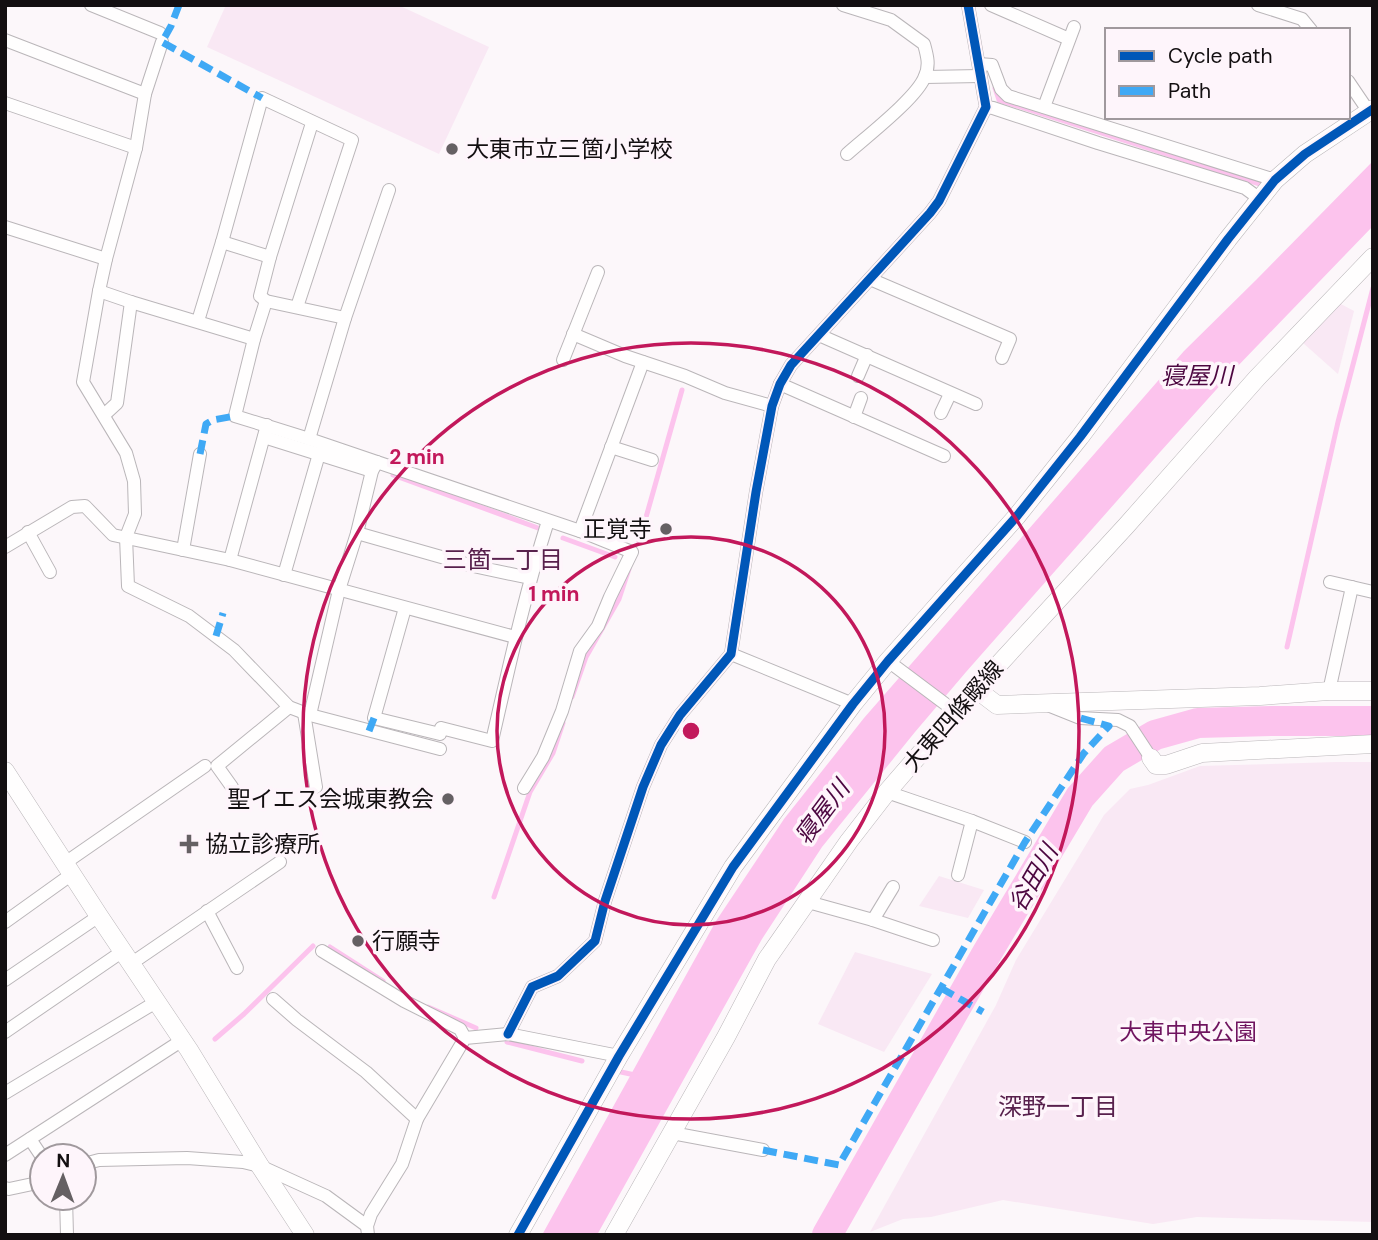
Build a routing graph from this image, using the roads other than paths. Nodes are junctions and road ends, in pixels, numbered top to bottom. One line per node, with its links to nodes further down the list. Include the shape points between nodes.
1 (91, 5): 8 (street)
2 (132, 5): 8 (street)
3 (843, 5): 13 (street, via 891,20 924,44 929,62)
4 (968, 5): 12 (street)
5 (991, 5): 18 (street, via 1071,33)
6 (1258, 5): 9 (street)
7 (1296, 5): 9 (street)
8 (126, 19): 15 (street, via 161,38)
9 (1302, 19): 10 (street)
10 (1309, 28)
11 (5, 40): 15 (street)
12 (980, 70): 13 (street); 17 (street); 18 (street, via 992,65 1008,96)
13 (925, 77): 22 (street, via 916,92)
14 (1350, 84): 19 (street)
15 (145, 94): 21 (street)
16 (15, 101): 21 (street, via 67,117)
17 (986, 107): 25 (street, via 1245,188); 34 (street, via 939,201)
18 (1044, 107): 23 (street)
19 (1371, 110): 23 (street)
20 (312, 123): 28 (street, via 262,98); 30 (street); 38 (street, via 352,140)
21 (136, 148): 32 (street)
22 (847, 154)
23 (1275, 180): 25 (street)
24 (389, 190): 39 (street)
25 (1260, 199): 83 (street, via 1080,437)
26 (5, 227): 29 (street)
27 (74, 234): 29 (street)
28 (222, 242): 30 (street); 40 (street)
29 (69, 248): 32 (street)
30 (270, 257): 36 (street, via 260,296)
31 (1373, 257): 84 (street, 大東四條畷線, via 1257,378)
32 (106, 259): 35 (street)
33 (598, 272): 41 (street)
34 (870, 279): 42 (street); 45 (street, via 1010,339)
35 (99, 291): 37 (street); 55 (street, via 83,382)
36 (266, 300): 38 (street); 43 (street)
37 (131, 302): 40 (street); 55 (street, via 117,403)
38 (297, 307): 39 (street)
39 (345, 318): 58 (street)
40 (198, 321): 43 (street)
41 (573, 334): 46 (street); 47 (street)
42 (819, 335): 44 (street); 49 (street)
43 (254, 339): 57 (street, via 235,416)
44 (867, 355): 48 (street); 50 (street)
45 (1002, 358)
46 (563, 360)
47 (643, 362): 53 (street, via 725,394); 59 (street)
48 (858, 376)
49 (780, 384): 53 (street); 56 (street)
50 (950, 394): 52 (street); 54 (street)
51 (861, 398): 56 (street)
52 (976, 404)
53 (772, 406): 82 (street)
54 (941, 413)
55 (104, 415): 69 (street, via 127,453 134,481 135,513)
56 (854, 417): 62 (street)
57 (266, 431): 58 (street); 61 (street); 72 (street)
58 (309, 439): 64 (street)
59 (611, 447): 63 (street); 66 (street)
60 (200, 454): 71 (street)
61 (319, 454): 64 (street); 74 (street)
62 (944, 456)
63 (652, 460)
64 (375, 467): 65 (street); 68 (street)
65 (548, 521): 66 (street); 75 (street)
66 (580, 531): 99 (street, via 632,552 598,626 580,651 562,711)
67 (28, 532): 69 (street, via 72,507 85,506 113,535); 70 (street); 73 (street)
68 (357, 533): 75 (street); 78 (street)
69 (126, 537): 71 (street); 89 (street, via 128,586 189,616 234,650)
70 (5, 547)
71 (183, 550): 72 (street)
72 (230, 560): 74 (street)
73 (50, 572)
74 (284, 575): 78 (street)
75 (530, 578): 81 (street)
76 (1329, 582): 77 (street)
77 (1352, 587): 79 (street); 85 (street)
78 (339, 590): 80 (street); 91 (street)
79 (1373, 592)
80 (405, 608): 81 (street); 81 (street, via 374,718 492,741)
81 (515, 637)
82 (731, 654): 88 (street); 120 (street, via 661,745 643,787 595,941 558,976 532,987)
83 (891, 664): 88 (street); 90 (street)
84 (976, 689): 87 (street, via 997,705); 90 (street, 大東四條畷線)
85 (1329, 691): 86 (street); 87 (street)
86 (1373, 691)
87 (1046, 704): 94 (street, via 1080,718 1118,720 1130,726)
88 (853, 705): 123 (street, via 733,867)
89 (289, 707): 91 (street); 97 (street, via 217,766)
90 (950, 707): 100 (street, 大東四條畷線)
91 (307, 714): 93 (street); 98 (street)
92 (1373, 744): 94 (street, via 1202,752 1166,765 1156,765)
93 (440, 749)
94 (1150, 758)
95 (205, 766): 104 (street)
96 (5, 771): 104 (street)
97 (232, 787)
98 (316, 787)
99 (524, 788)
100 (887, 792): 101 (street); 107 (street, 大東四條畷線)
101 (972, 821): 102 (street); 105 (street)
102 (1026, 842)
103 (279, 862): 108 (street)
104 (69, 869): 109 (street); 111 (street)
105 (958, 875)
106 (893, 887): 110 (street)
107 (808, 902): 110 (street); 126 (street, 大東四條畷線, via 767,959)
108 (207, 911): 114 (street); 115 (street)
109 (99, 916): 114 (street); 116 (street)
110 (873, 920): 112 (street)
111 (5, 922)
112 (933, 940)
113 (322, 951): 121 (street, via 460,1029)
114 (127, 957): 118 (street); 119 (street)
115 (237, 968)
116 (5, 980)
117 (273, 999): 125 (street)
118 (156, 1002): 122 (street); 124 (street)
119 (5, 1032)
120 (508, 1034): 121 (street); 123 (street)
121 (465, 1038): 125 (street)
122 (181, 1041): 127 (street); 132 (street)
123 (619, 1056): 139 (street)
124 (5, 1093)
125 (418, 1119): 136 (street, via 402,1164 371,1214)
126 (672, 1133): 129 (street); 140 (street, 大東四條畷線)
127 (30, 1139): 128 (street); 130 (street)
128 (32, 1142)
129 (763, 1150)
130 (5, 1155)
131 (98, 1160): 132 (street, via 187,1158)
132 (260, 1166): 136 (street, via 326,1196); 138 (street)
133 (28, 1185): 134 (street)
134 (5, 1188)
135 (66, 1212): 137 (street)
136 (368, 1230)
137 (67, 1235)
138 (305, 1235)
139 (518, 1235)
140 (614, 1235)

